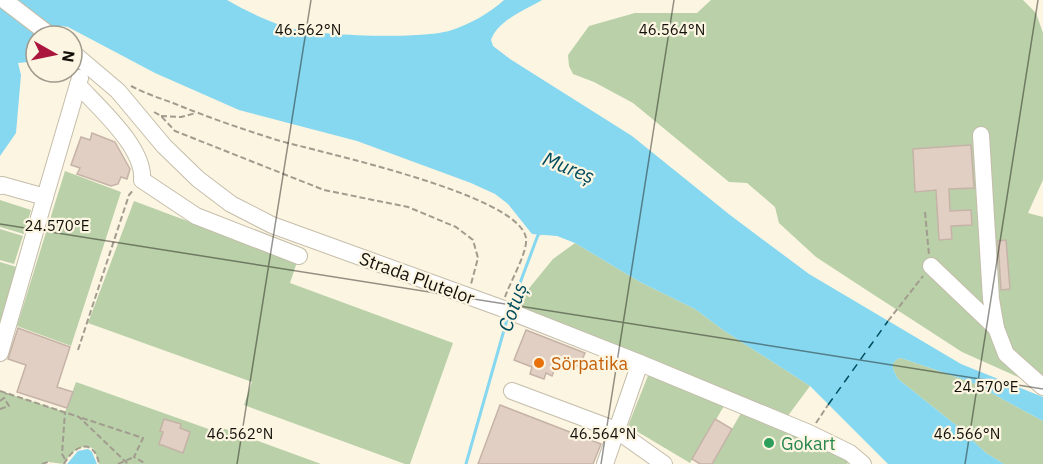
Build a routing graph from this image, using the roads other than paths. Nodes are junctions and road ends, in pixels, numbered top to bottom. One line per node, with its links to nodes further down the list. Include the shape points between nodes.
1 (4, 0): 2 (street)
2 (35, 24)
3 (84, 62): 12 (street, Strada Plutelor, via 118,91 198,179 231,204 272,225)
4 (78, 85): 7 (street, Strada Plutelor); 8 (street, via 129,142 139,158 142,180 196,216)
5 (981, 135): 10 (street)
6 (0, 186): 7 (street)
7 (45, 197): 11 (street, Strada Plutelor)
8 (299, 256)
9 (930, 266): 10 (street)
10 (996, 328): 13 (street, via 1006,354)
11 (0, 353)
12 (640, 363): 15 (street); 18 (street, Strada Plutelor, via 809,433 850,453)
13 (1043, 387)
14 (512, 391): 15 (street)
15 (616, 430): 16 (street); 17 (street)
16 (605, 464)
17 (664, 464)
18 (863, 464)

